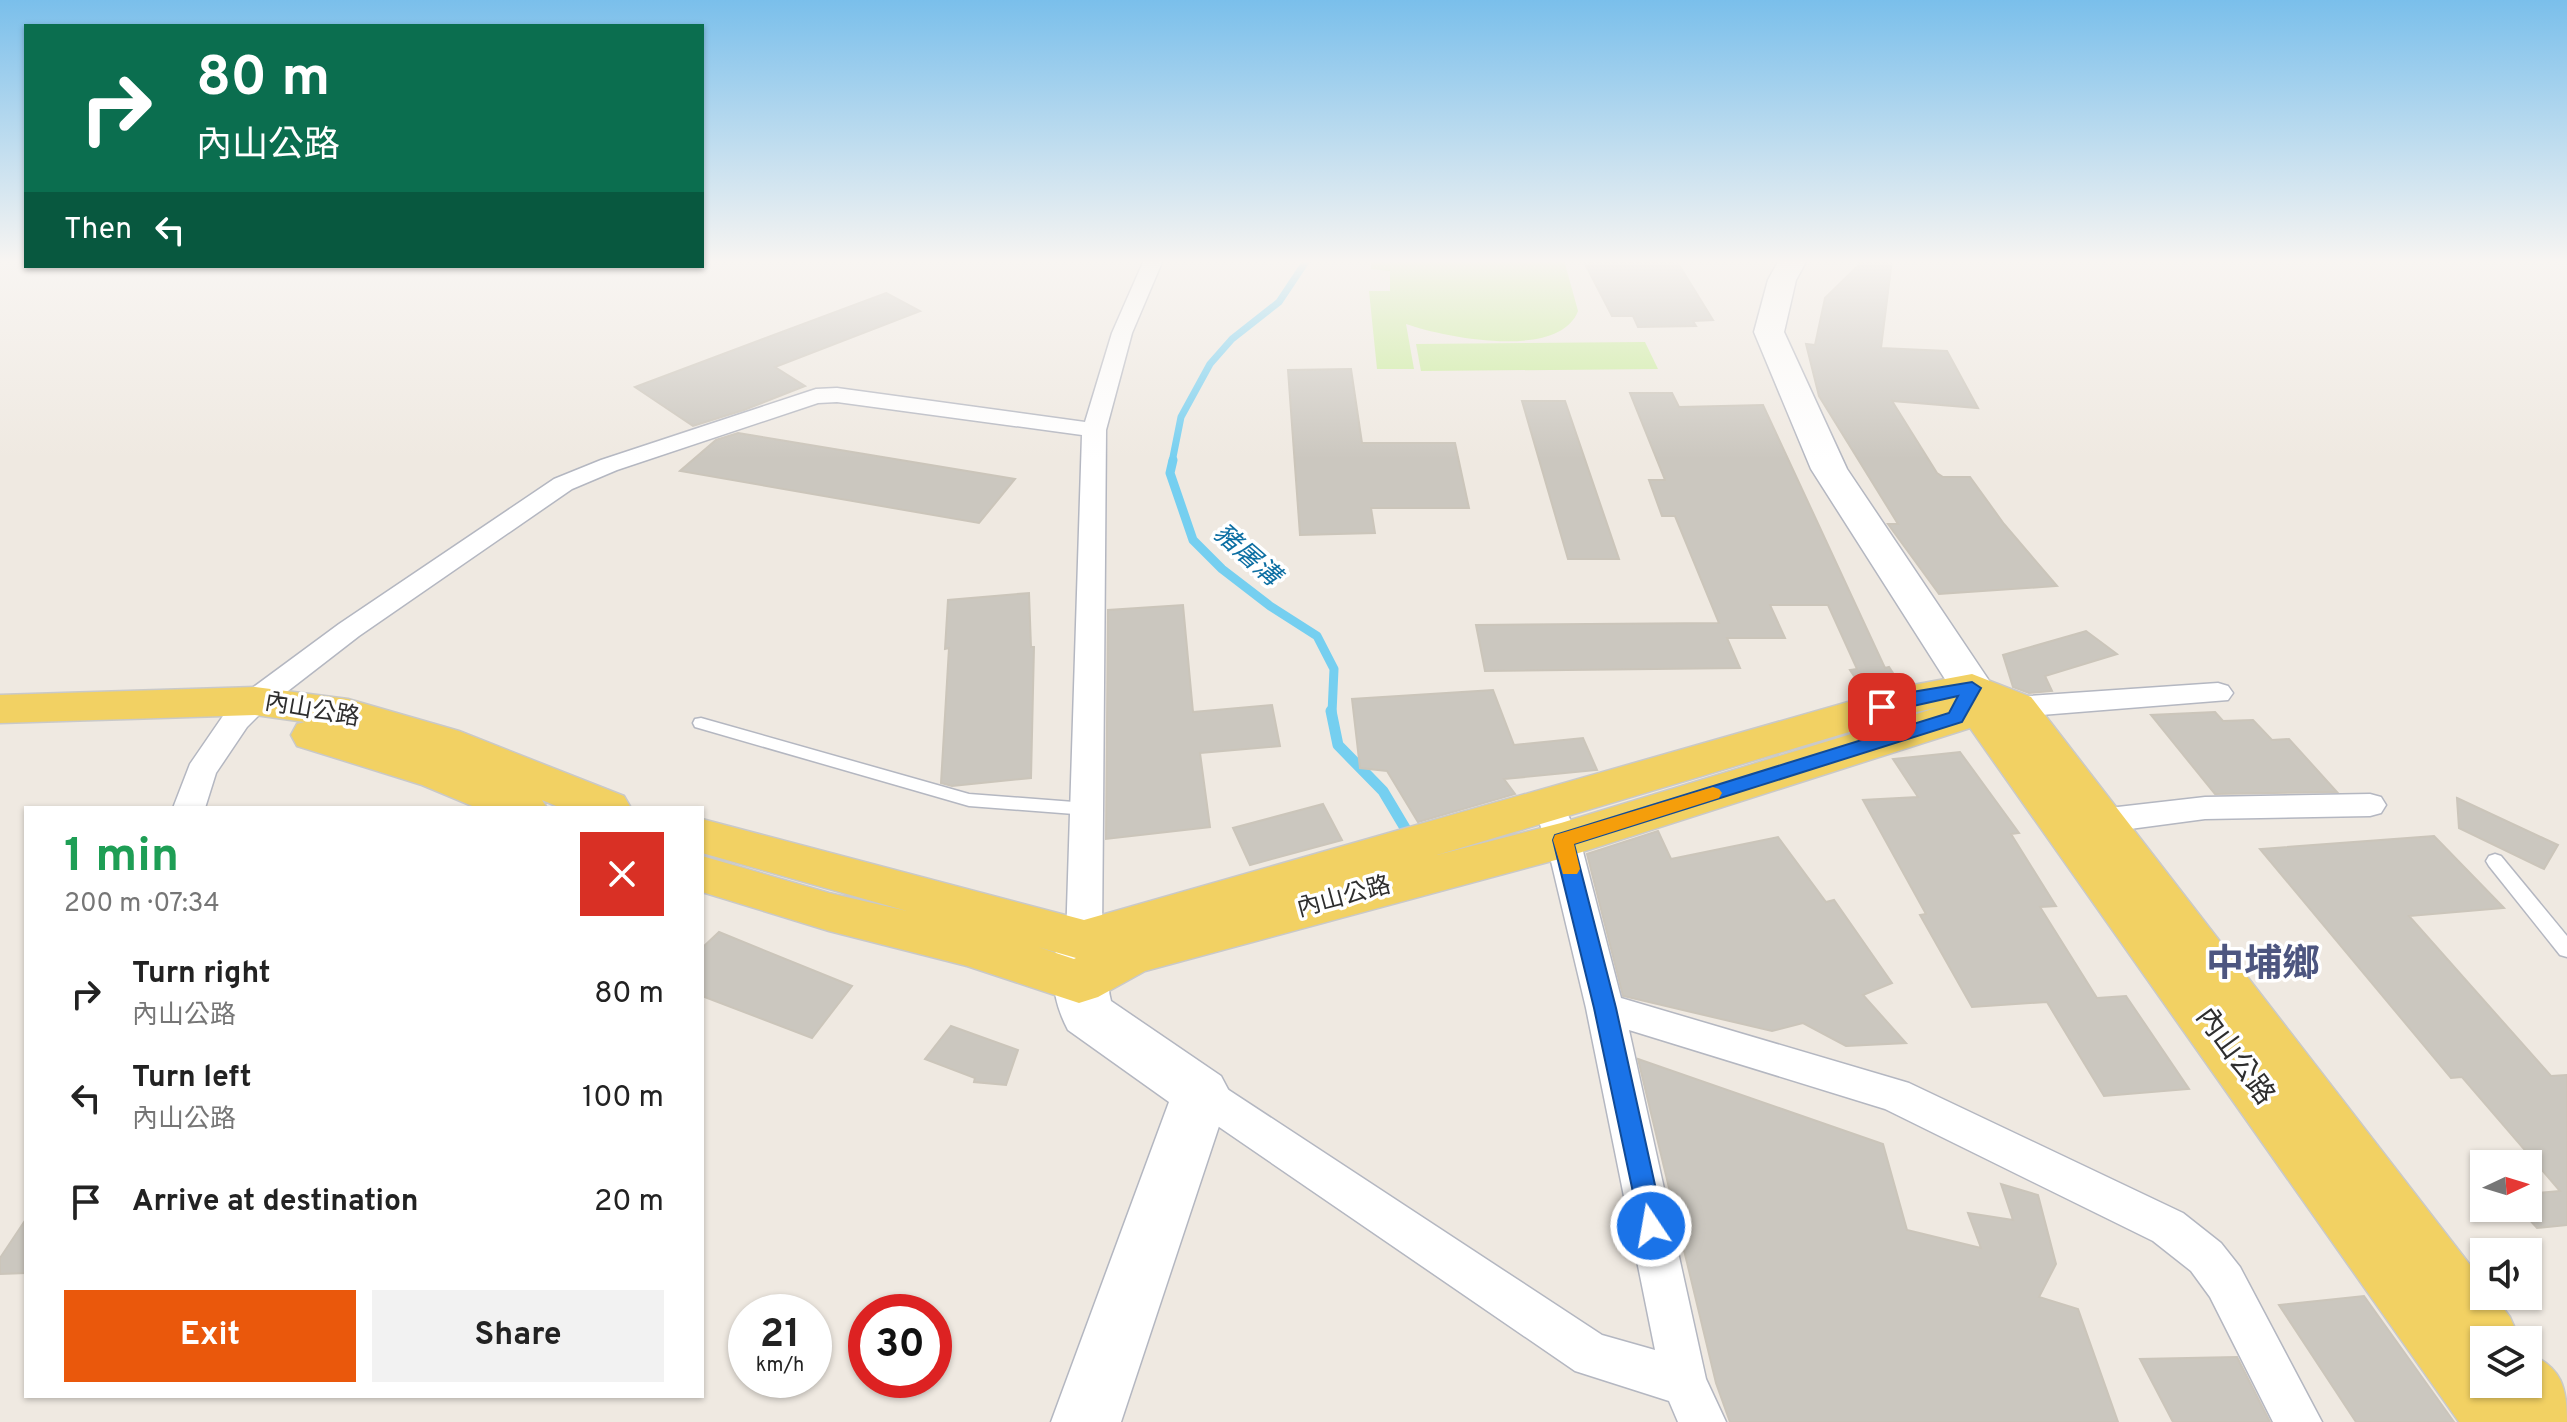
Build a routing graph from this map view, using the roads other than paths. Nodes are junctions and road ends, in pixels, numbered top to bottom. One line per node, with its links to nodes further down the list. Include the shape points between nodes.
1 (1125, 326): 3 (street)
2 (1770, 326): 5 (street, via 1829,469)
3 (1094, 430): 7 (street, via 837,395 798,400 563,484 362,621); 14 (street)
4 (2218, 693): 5 (street)
5 (1994, 698): 15 (main road, 內山公路); 16 (main road, 內山公路, via 1956,717 1688,782); 30 (main road, 內山公路, via 1982,713)
6 (0, 709): 7 (main road, 內山公路)
7 (246, 711): 9 (main road, 內山公路, via 177,720); 11 (street, via 201,772); 12 (main road, 內山公路); 13 (main road, 內山公路, via 348,714 443,742)
8 (701, 723): 14 (lane, via 969,800)
9 (0, 728)
10 (2370, 805): 15 (street, via 2205,808)
11 (190, 806)
12 (518, 806)
13 (602, 806)
14 (1087, 809): 21 (street)
15 (2100, 821): 24 (main road, 內山公路)
16 (1555, 822): 21 (main road, 內山公路, via 1130,954); 22 (street)
17 (704, 837): 21 (main road)
18 (2495, 861): 20 (lane)
19 (704, 875): 21 (main road, via 970,946)
20 (2567, 950)
21 (1081, 961): 23 (street, via 1087,1014)
22 (1605, 1008): 25 (street); 29 (street, via 1895,1095 2168,1227 2206,1257 2225,1282)
23 (1201, 1093): 25 (street, via 1591,1355); 27 (street)
24 (2477, 1326)
25 (1684, 1382): 28 (street)
26 (2530, 1398): 31 (main road)
27 (1086, 1422)
28 (1702, 1422)
29 (2298, 1422)
30 (2501, 1422)
31 (2548, 1422)

